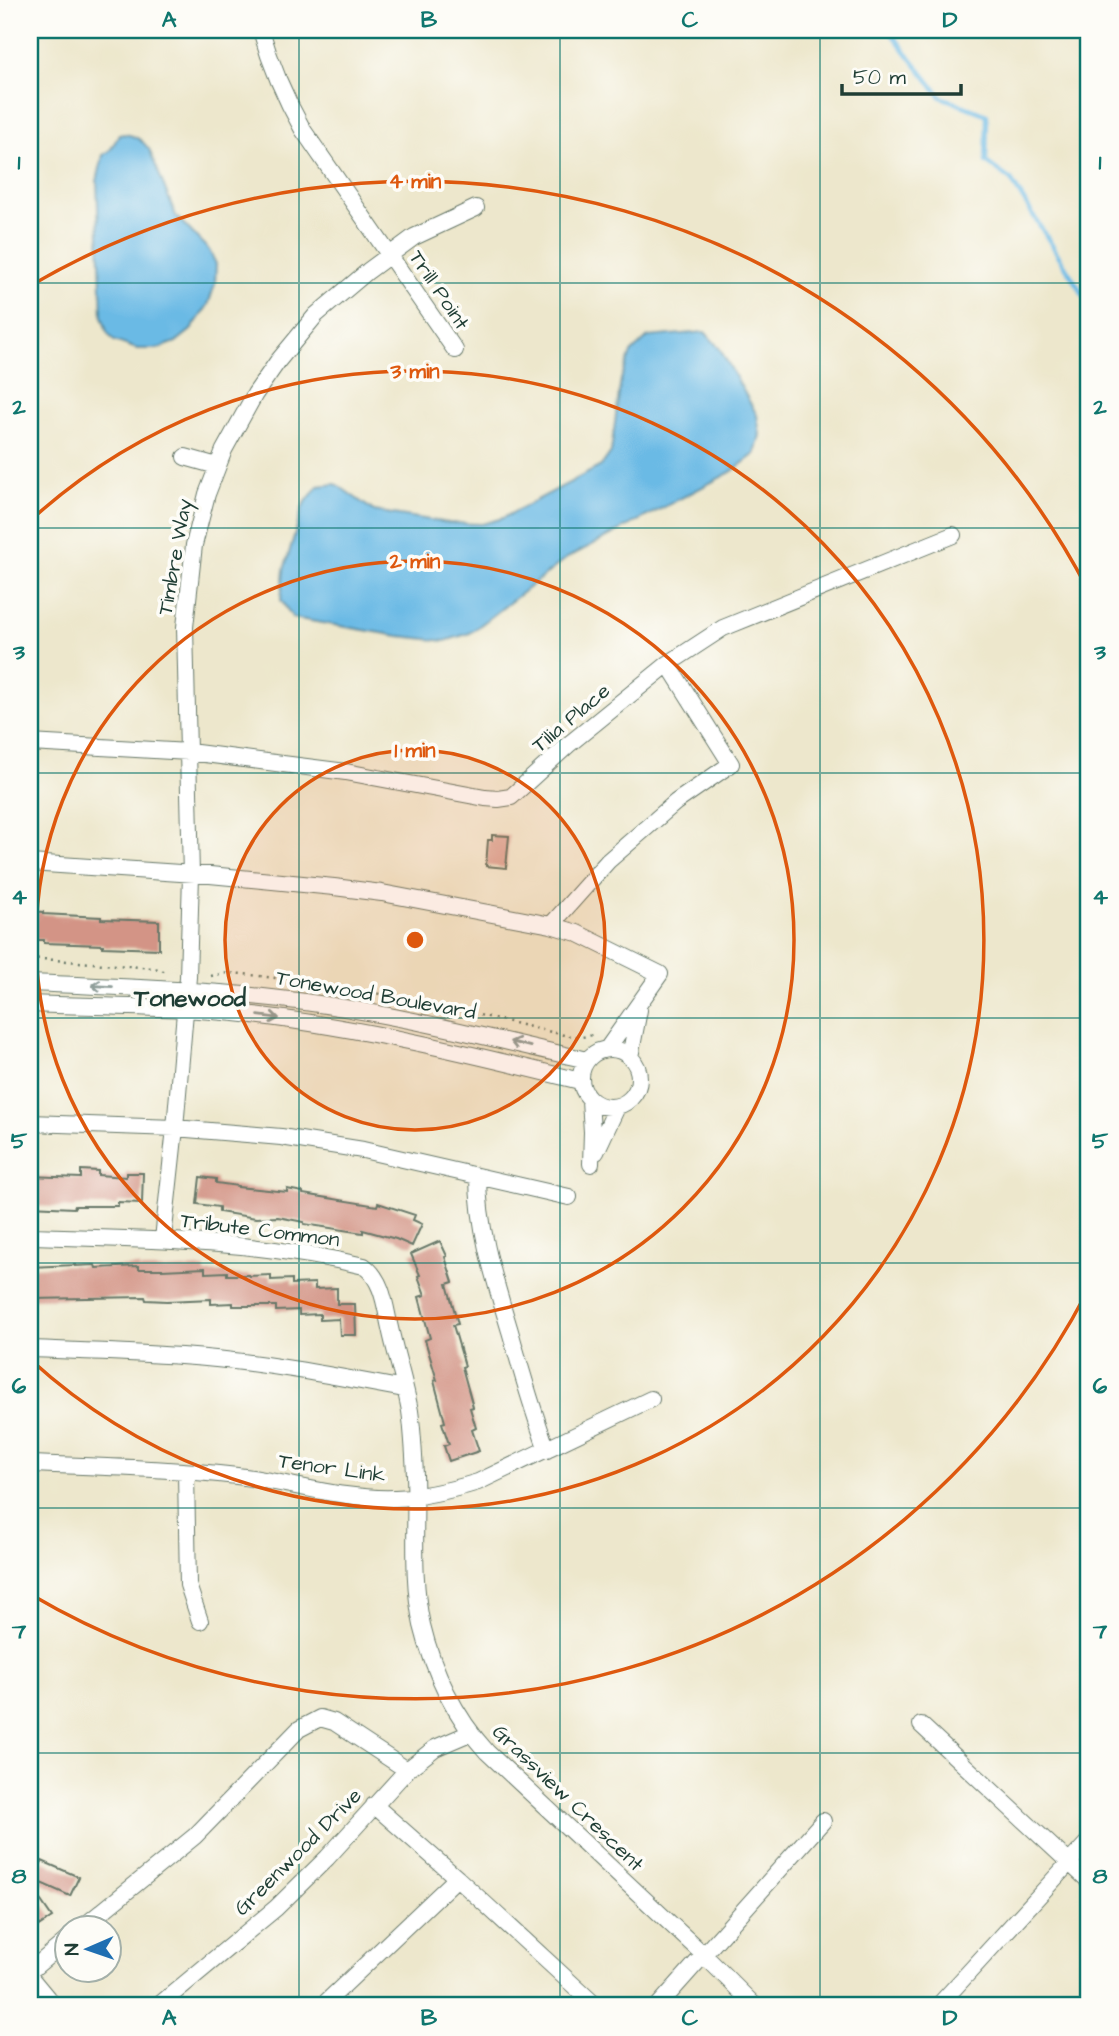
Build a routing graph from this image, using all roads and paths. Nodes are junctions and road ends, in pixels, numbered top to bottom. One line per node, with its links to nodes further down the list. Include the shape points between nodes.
1 (261, 30): 3 (street, Trill Point, via 272,67 303,130)
2 (476, 208): 3 (street, Timbre Way)
3 (389, 254): 4 (street, Trill Point); 6 (street, Timbre Way, via 301,331 255,394)
4 (455, 351)
5 (185, 457): 6 (street)
6 (217, 466): 12 (street, Timbre Way, via 197,534 187,600)
7 (36, 480): 8 (path)
8 (30, 492)
9 (953, 535): 10 (street, Tilia Place, via 723,628)
10 (668, 664): 12 (street, Tilia Place, via 511,797 498,799 346,772); 15 (street, via 731,764 676,802 608,861)
11 (30, 743): 12 (street, Tilia Place)
12 (189, 752): 14 (street, Timbre Way)
13 (30, 863): 14 (street)
14 (191, 875): 15 (street, via 358,890); 19 (street, Timbre Way)
15 (551, 925): 20 (street, via 660,974)
16 (30, 958): 17 (path, via 153,968)
17 (170, 975)
18 (30, 983): 19 (street, Tonewood Boulevard, one-way to 18)
19 (187, 990): 22 (street, Timbre Way); 25 (street, Tonewood Boulevard, one-way to 19, via 403,1018 307,1002)
20 (642, 998): 23 (street); 24 (street)
21 (30, 1004): 22 (street, Tonewood Boulevard)
22 (186, 1010): 26 (street, Tonewood Boulevard, one-way to 26, via 349,1028); 30 (street, Tribute Common)
23 (607, 1049): 24 (street); 25 (street)
24 (630, 1057): 28 (street, via 639,1083 630,1100)
25 (586, 1060): 26 (street)
26 (580, 1081): 27 (street)
27 (590, 1100): 28 (street, via 602,1107); 28 (street, via 591,1164)
28 (617, 1107)
29 (30, 1123): 30 (street)
30 (175, 1128): 31 (street, via 363,1150); 34 (street, Tribute Common)
31 (478, 1177): 32 (street); 38 (street, via 481,1215 500,1297)
32 (569, 1197)
33 (30, 1236): 34 (street, Tribute Common)
34 (163, 1239): 36 (street, Tribute Common, via 274,1249 364,1266 378,1283)
35 (30, 1349): 36 (street, via 240,1362)
36 (404, 1389): 41 (street, Tribute Common)
37 (651, 1399): 38 (street, Tenor Link)
38 (547, 1450): 41 (street, Tenor Link, via 478,1482)
39 (30, 1464): 40 (street, Tenor Link)
40 (186, 1472): 41 (street, Tenor Link, via 347,1494); 42 (street, via 188,1585)
41 (416, 1496): 44 (street, Grassview Crescent, via 416,1578 422,1623 445,1689)
42 (200, 1621)
43 (921, 1725): 49 (street)
44 (470, 1733): 45 (street, Greenwood Drive, via 435,1748); 54 (street, Grassview Crescent)
45 (407, 1770): 46 (street, Greenwood Drive); 52 (street, via 334,1722 320,1718 299,1729 195,1836)
46 (374, 1805): 50 (street); 58 (street, Greenwood Drive, via 276,1908)
47 (823, 1821): 54 (street)
48 (1089, 1841): 49 (street)
49 (1070, 1862): 51 (street); 63 (street)
50 (457, 1878): 59 (street); 60 (street)
51 (1089, 1881)
52 (100, 1913)
53 (52, 1953): 55 (street)
54 (705, 1956): 61 (street); 62 (street, Grassview Crescent)
55 (30, 1971)
56 (30, 1977): 57 (street)
57 (54, 2006)
58 (158, 2006)
59 (322, 2006)
60 (596, 2006)
61 (658, 2006)
62 (755, 2006)
63 (939, 2006)

